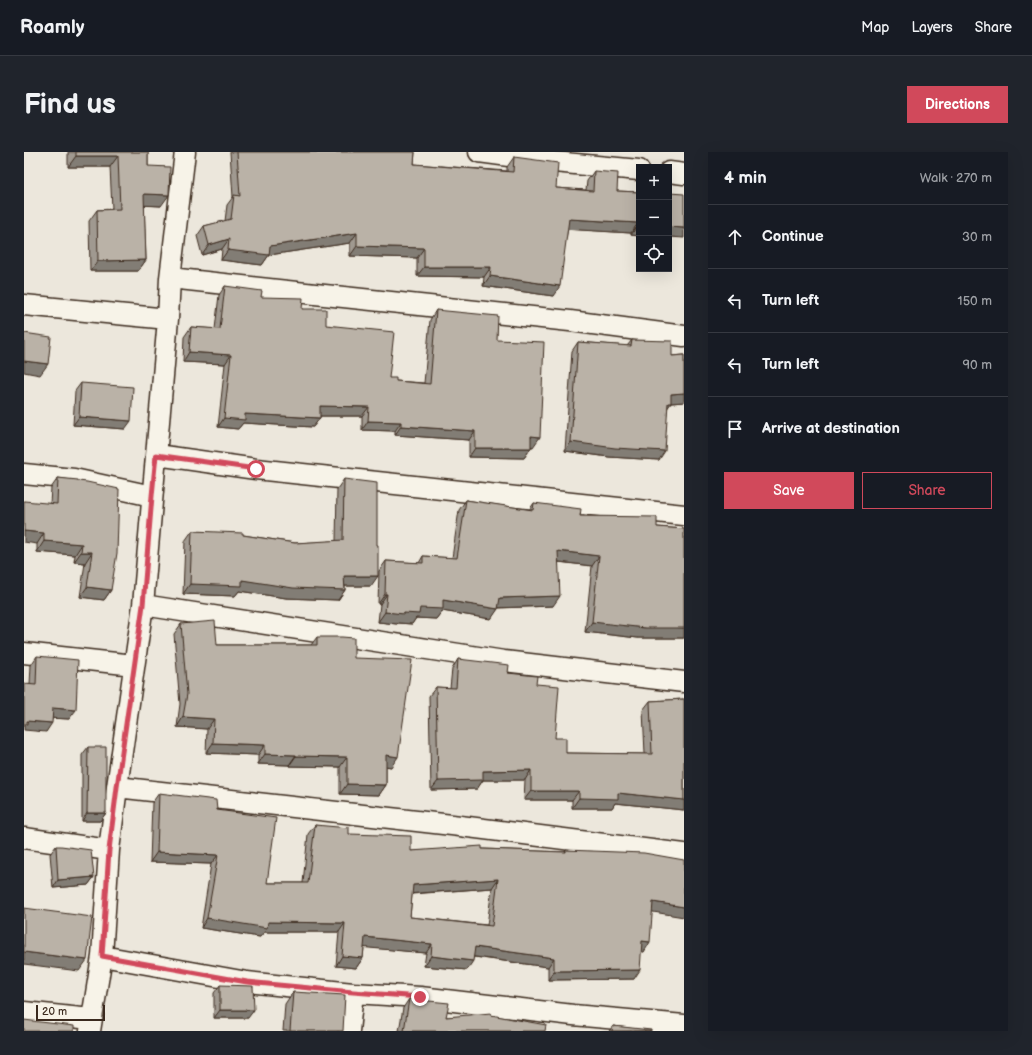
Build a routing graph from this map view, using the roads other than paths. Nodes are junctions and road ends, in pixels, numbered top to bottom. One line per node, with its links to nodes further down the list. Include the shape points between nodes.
1 (185, 152): 6 (street)
2 (479, 152): 3 (street)
3 (636, 170)
4 (672, 172): 5 (street)
5 (684, 174)
6 (170, 278): 8 (street); 9 (street, via 562,320)
7 (24, 305): 8 (street)
8 (168, 319): 10 (street)
9 (684, 336)
10 (156, 455): 12 (street); 13 (street, via 256,469)
11 (24, 474): 12 (street, via 74,479)
12 (152, 496): 14 (street)
13 (684, 515)
14 (143, 605): 16 (street); 17 (street, via 504,661)
15 (24, 653): 16 (street)
16 (134, 665): 18 (street)
17 (684, 682)
18 (117, 787): 20 (street); 21 (street)
19 (24, 838): 20 (street)
20 (109, 850): 22 (street)
21 (684, 854)
22 (102, 956): 23 (street, via 247,982); 25 (street)
23 (353, 992): 27 (street, via 420,997); 28 (street)
24 (24, 1012): 25 (street)
25 (91, 1025)
26 (684, 1025): 27 (street)
27 (661, 1027)
28 (349, 1031)

